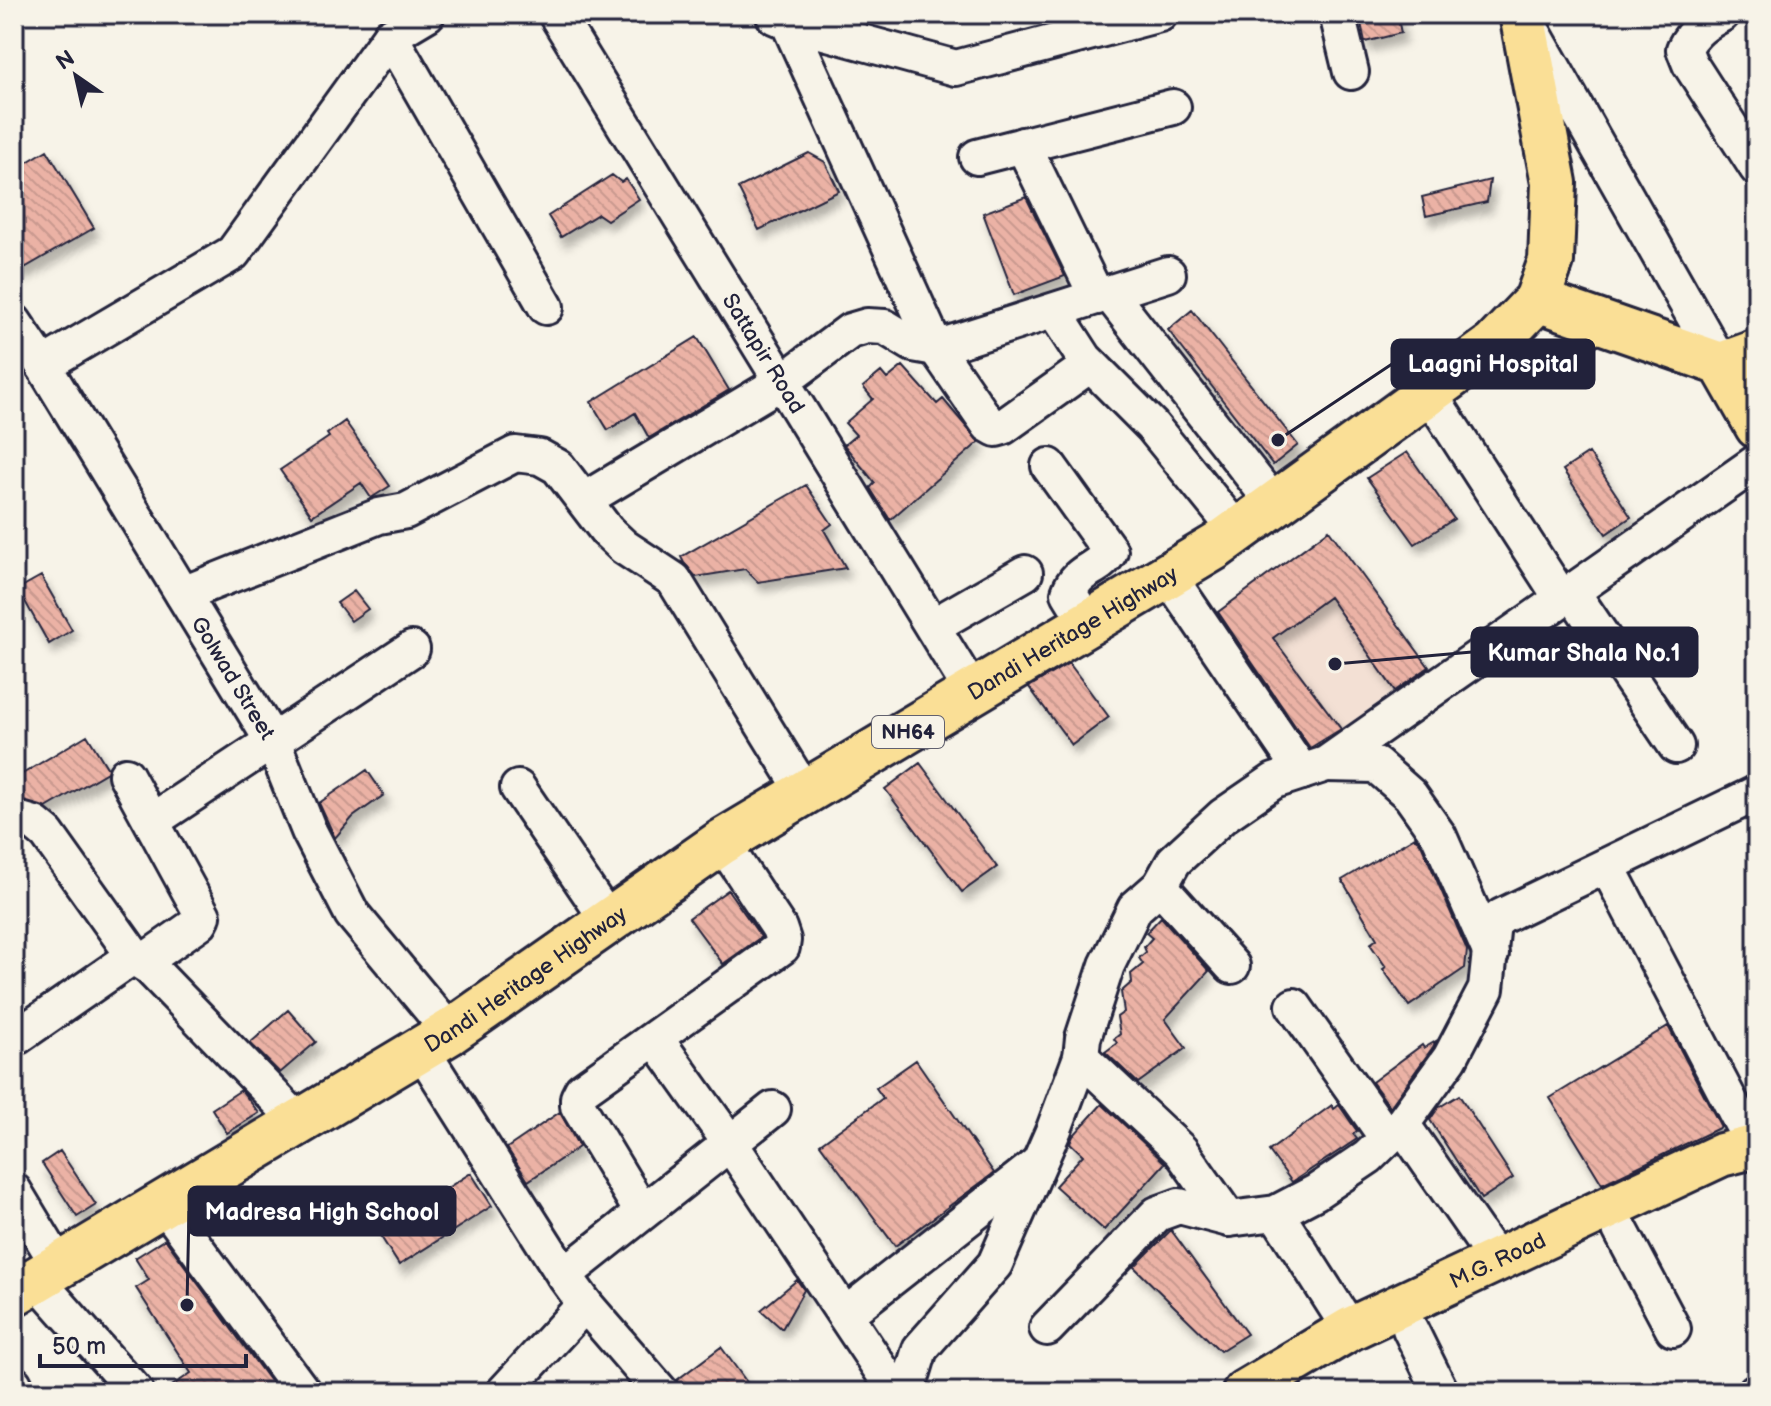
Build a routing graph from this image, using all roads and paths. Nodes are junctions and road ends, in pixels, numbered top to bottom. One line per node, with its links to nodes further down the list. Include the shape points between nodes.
1 (427, 14): 8 (street)
2 (556, 14): 24 (street, Sattapir Road)
3 (1160, 14): 6 (street, via 956,68)
4 (1337, 14): 9 (street)
5 (1522, 14): 16 (highway, Dandi Heritage Highway / NH64, via 1554,183 1551,261); 21 (street)
6 (779, 18): 20 (street)
7 (1702, 19): 13 (street, via 1684,49)
8 (390, 36): 17 (street); 22 (street, via 233,253)
9 (1351, 72)
10 (1173, 107): 11 (street)
11 (1023, 145): 12 (street); 15 (street)
12 (977, 157)
13 (1757, 168)
14 (1168, 274): 15 (street)
15 (1103, 295): 18 (street); 30 (street)
16 (1537, 300): 21 (main road); 25 (highway, Dandi Heritage Highway / NH64, via 1494,345)
17 (546, 307)
18 (1054, 311): 20 (street); 23 (street)
19 (14, 322): 22 (street, Golwad Street)
20 (936, 348): 23 (street, via 996,429); 24 (street, via 913,344 885,327 867,326 850,331)
21 (1739, 357): 26 (main road)
22 (43, 365): 34 (street, Golwad Street)
23 (1090, 365): 31 (street, via 1152,426)
24 (783, 381): 29 (street); 37 (street, Sattapir Road)
25 (1429, 393): 30 (highway, Dandi Heritage Highway / NH64); 35 (street)
26 (1757, 427)
27 (1757, 462): 35 (street)
28 (1049, 466): 36 (street, via 1110,551 1074,580 1069,593)
29 (584, 500): 34 (street, via 558,467 540,457 515,454 406,511 379,516); 45 (street, via 624,547 674,580)
30 (1275, 505): 31 (highway, Dandi Heritage Highway / NH64)
31 (1237, 531): 33 (highway, Dandi Heritage Highway / NH64)
32 (1025, 573): 37 (street)
33 (1168, 575): 36 (highway, Dandi Heritage Highway / NH64); 42 (street)
34 (183, 594): 40 (street, Golwad Street)
35 (1567, 596): 41 (street); 42 (street)
36 (1088, 624): 39 (highway, Dandi Heritage Highway / NH64)
37 (933, 626): 39 (street, Sattapir Road)
38 (412, 649): 40 (street)
39 (973, 693): 45 (highway, Dandi Heritage Highway / NH64)
40 (273, 742): 47 (street); 59 (street, Golwad Street, via 309,831 352,914)
41 (1676, 746)
42 (1314, 768): 51 (street, via 1274,781 1223,816 1174,861); 53 (street, via 1376,765 1410,795 1439,836)
43 (126, 775): 47 (street)
44 (518, 788): 52 (street)
45 (805, 793): 49 (highway, Dandi Heritage Highway / NH64)
46 (1757, 793): 50 (street)
47 (152, 821): 54 (street, via 203,916)
48 (14, 823): 54 (street, via 35,824 47,834)
49 (722, 842): 52 (highway, Dandi Heritage Highway / NH64); 58 (street, via 779,928 782,947)
50 (1607, 866): 53 (street, via 1502,916 1493,923); 65 (street)
51 (1160, 886): 55 (street); 60 (street, via 1135,908 1107,965)
52 (608, 920): 59 (highway, Dandi Heritage Highway / NH64)
53 (1491, 954): 63 (street, via 1486,989 1450,1058)
54 (140, 960): 57 (street, via 128,960); 62 (street)
55 (1232, 966)
56 (1294, 1006): 63 (street)
57 (14, 1039)
58 (656, 1039): 64 (street); 69 (street, via 578,1098)
59 (436, 1040): 62 (highway, Dandi Heritage Highway / NH64); 74 (street, Golwad Street)
60 (1081, 1057): 66 (street); 71 (street, via 1181,1151)
61 (773, 1109): 64 (street)
62 (300, 1123): 68 (highway, Dandi Heritage Highway / NH64)
63 (1394, 1131): 70 (street, via 1355,1166); 73 (street)
64 (730, 1143): 69 (street); 77 (street)
65 (1756, 1151): 72 (main road, M.G. Road, via 1738,1176); 73 (main road, M.G. Road, via 1721,1155)
66 (1039, 1163): 77 (street); 89 (street, via 995,1264 920,1349)
67 (14, 1191): 75 (street)
68 (163, 1203): 75 (highway, Dandi Heritage Highway / NH64); 85 (street)
69 (642, 1212): 74 (street)
70 (1276, 1213): 71 (street); 79 (street)
71 (1229, 1219): 78 (street, via 1179,1206 1157,1214)
72 (1620, 1229): 80 (main road, M.G. Road); 81 (street)
73 (1497, 1261): 79 (main road, M.G. Road)
74 (564, 1275): 76 (street, Golwad Street)
75 (37, 1280): 84 (street)
76 (585, 1304): 86 (street); 87 (street, Golwad Street)
77 (845, 1315): 88 (street)
78 (1047, 1328)
79 (1350, 1329): 90 (main road, M.G. Road)
80 (1410, 1329): 91 (main road, M.G. Road); 92 (street)
81 (1673, 1329)
82 (14, 1384): 83 (street)
83 (17, 1392)
84 (136, 1392)
85 (303, 1392)
86 (504, 1392)
87 (661, 1392)
88 (896, 1392)
89 (907, 1392)
90 (1244, 1392)
91 (1295, 1392)
92 (1441, 1392)

